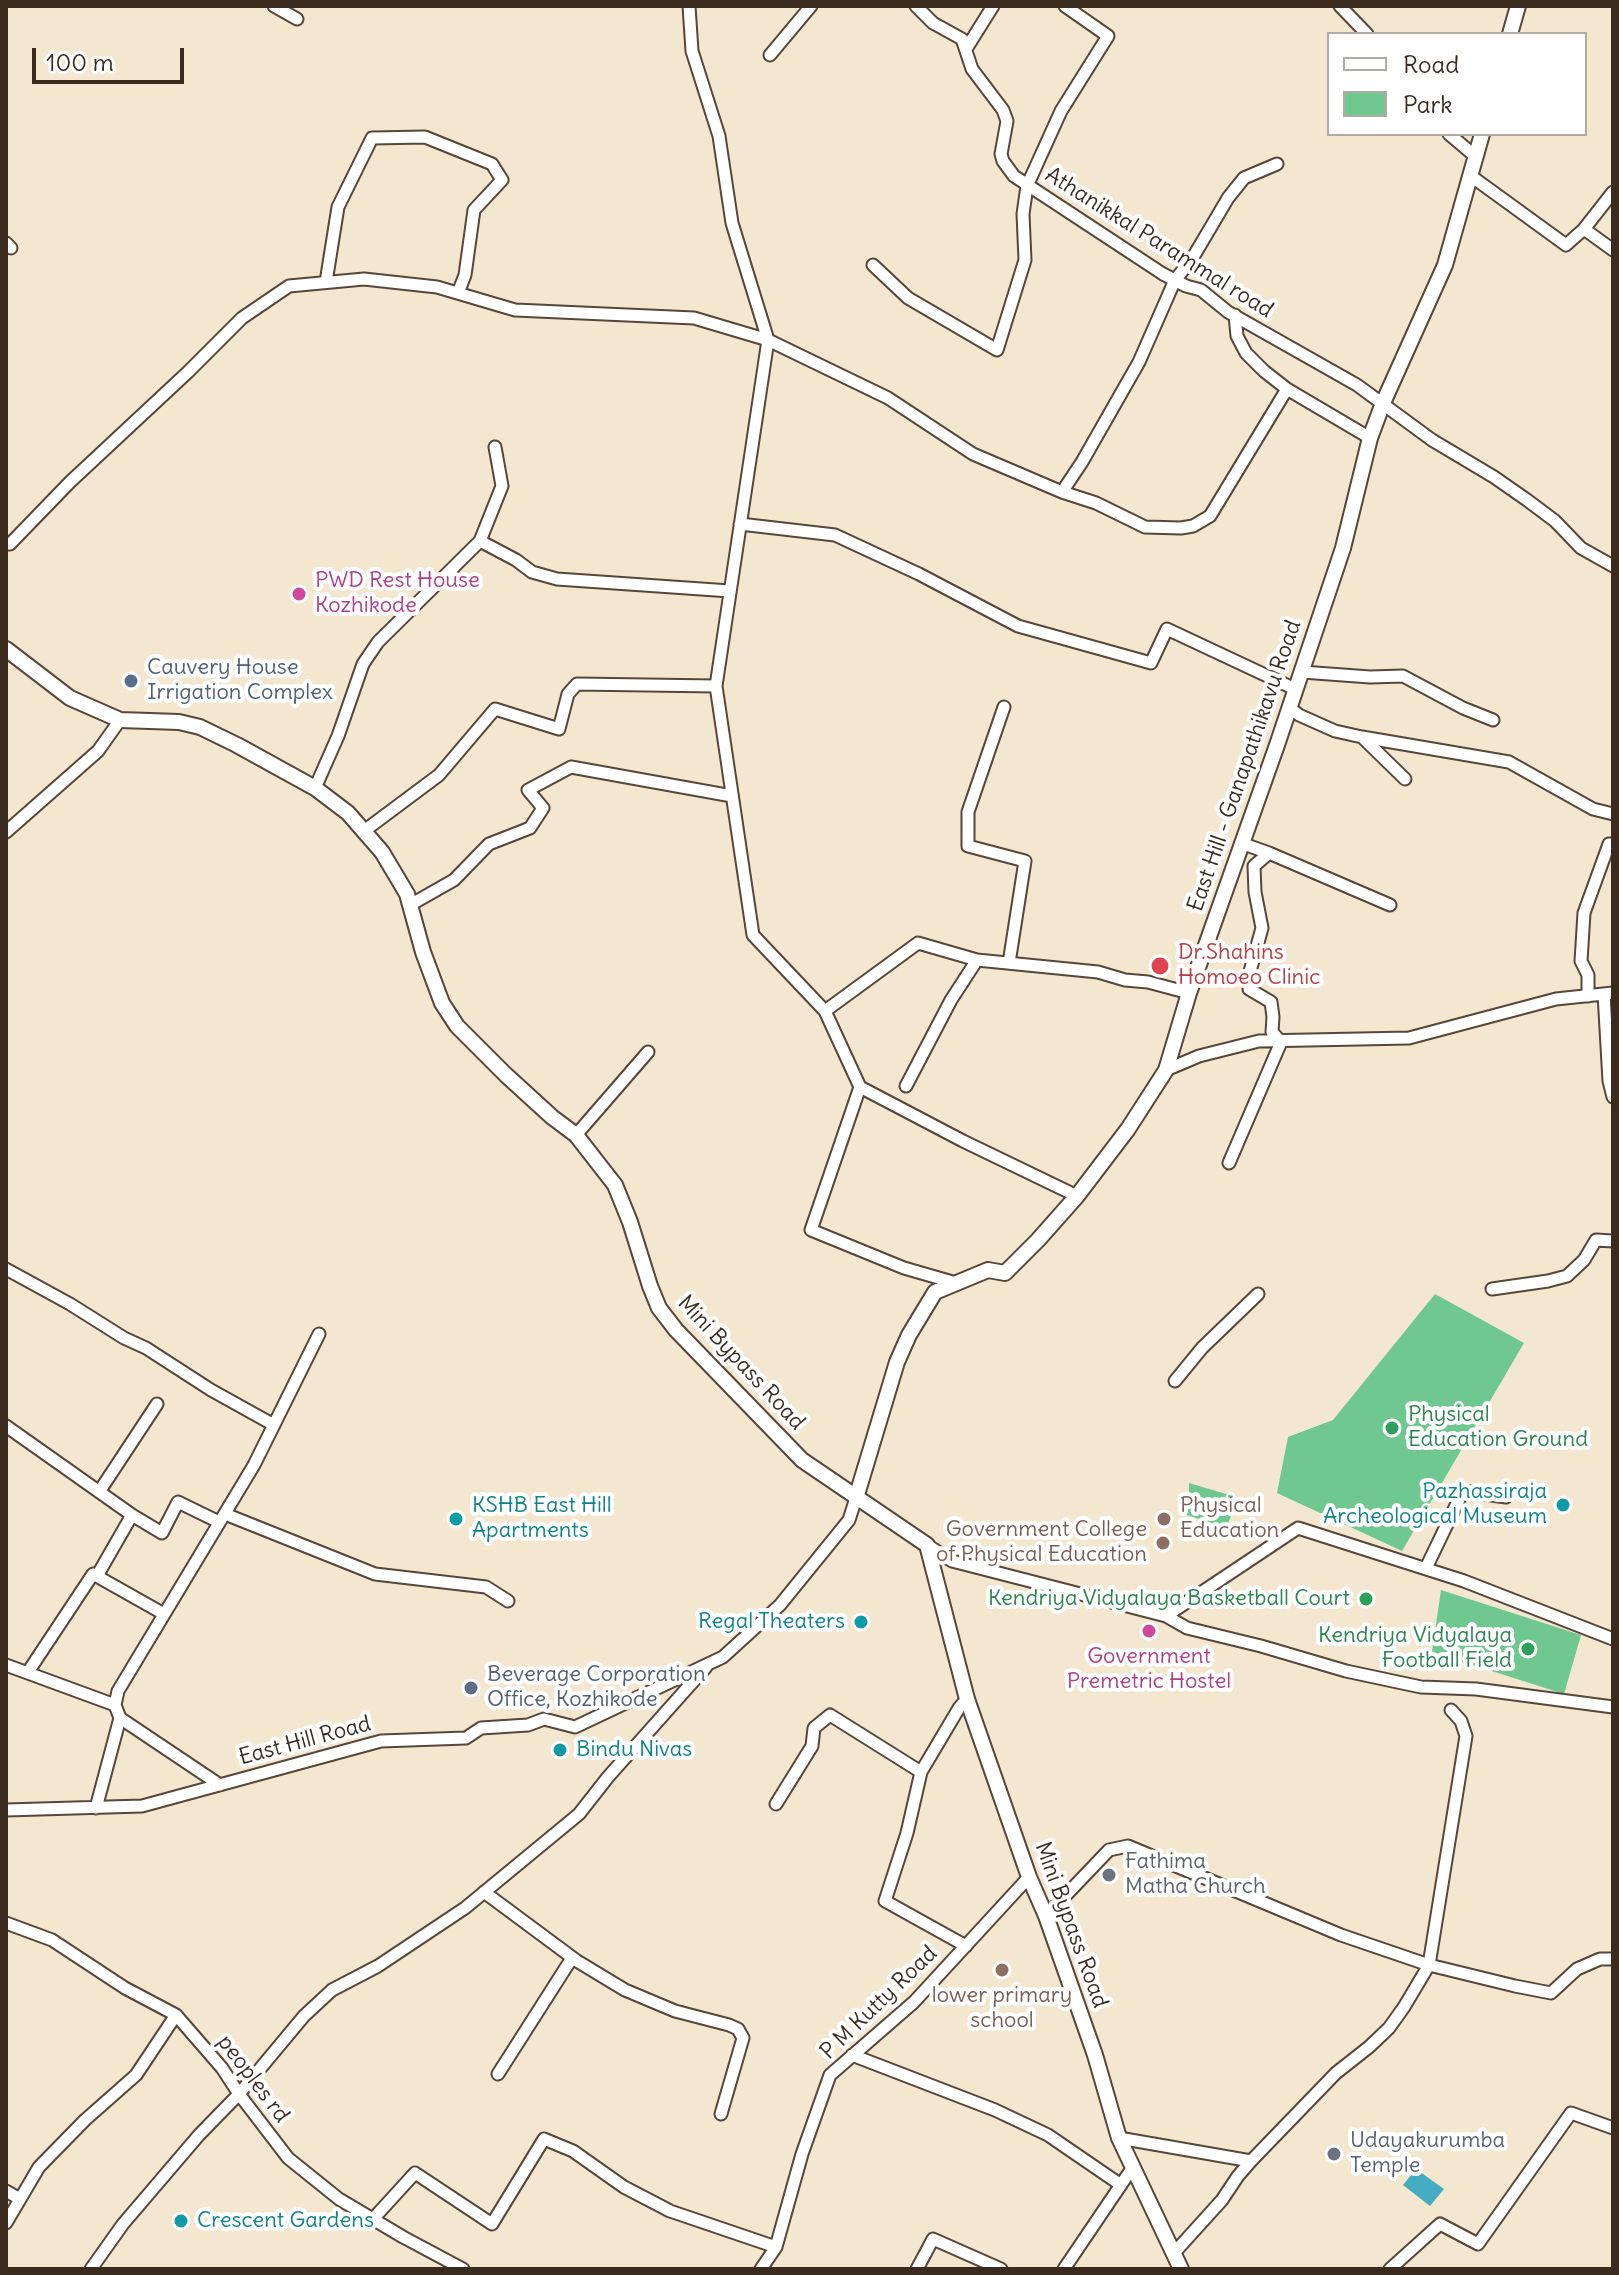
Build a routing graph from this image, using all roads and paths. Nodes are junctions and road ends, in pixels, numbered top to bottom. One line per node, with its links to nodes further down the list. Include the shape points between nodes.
1 (274, 6): 9 (street)
2 (689, 6): 28 (street, via 692,51 719,136 732,223)
3 (811, 6): 13 (street)
4 (916, 6): 12 (street, Athanikkal Parammal road, via 962,39)
5 (993, 6): 12 (street)
6 (1065, 6): 19 (street, via 1108,36 1061,111)
7 (1340, 6): 10 (street)
8 (1518, 6): 11 (main road)
9 (297, 19)
10 (1365, 32)
11 (1511, 32)
12 (966, 49): 19 (street, Athanikkal Parammal road, via 972,69 1007,121 1003,161)
13 (770, 55)
14 (1451, 136): 16 (street)
15 (1481, 136): 16 (main road, East Hill - Ganapathikavu Road)
16 (1475, 156): 18 (main road, East Hill - Ganapathikavu Road)
17 (1277, 164): 24 (street, via 1244,178)
18 (1471, 176): 21 (street, via 1566,245); 30 (main road, East Hill - Ganapathikavu Road, via 1445,265)
19 (1027, 186): 23 (street, via 1025,260 997,350 908,298); 24 (street, Athanikkal Parammal road)
20 (1613, 192): 21 (street)
21 (1584, 229): 22 (street)
22 (1613, 250)
23 (873, 265)
24 (1175, 280): 27 (street, Athanikkal Parammal road, via 1201,290); 33 (street, via 1139,362)
25 (326, 282): 26 (street, via 364,279); 26 (street, via 338,207 372,138 425,137 492,164 502,180 474,210); 36 (street, via 289,286 242,318)
26 (458, 293): 28 (street, via 515,310 694,318)
27 (1235, 315): 29 (street, via 1246,353); 30 (street, Athanikkal Parammal road)
28 (768, 340): 33 (street, via 888,398 973,454); 34 (street)
29 (1287, 389): 31 (street); 33 (street, via 1210,516 1193,526 1145,527)
30 (1383, 403): 31 (main road, East Hill - Ganapathikavu Road); 37 (street, Athanikkal Parammal road, via 1527,500 1581,548)
31 (1370, 438): 40 (main road, East Hill - Ganapathikavu Road, via 1343,548)
32 (495, 447): 35 (street, via 502,486)
33 (1062, 492)
34 (740, 524): 38 (street); 42 (street, via 835,535 1018,626 1151,663 1167,629)
35 (480, 541): 38 (street, via 532,572 557,579); 49 (street, via 378,642 363,664)
36 (6, 544)
37 (1613, 566)
38 (730, 591): 41 (street)
39 (6, 649): 45 (main road, Mini Bypass Road, via 70,698)
40 (1302, 672): 42 (main road, East Hill - Ganapathikavu Road); 46 (street, via 1403,676)
41 (716, 686): 50 (street); 52 (street, via 577,684 568,694 559,729 495,709 439,775)
42 (1295, 689): 44 (main road, East Hill - Ganapathikavu Road)
43 (1004, 707): 60 (street, via 968,812 968,846 1025,861)
44 (1290, 708): 47 (street, via 1335,731); 54 (main road, East Hill - Ganapathikavu Road)
45 (120, 720): 49 (main road, Mini Bypass Road, via 200,727); 53 (street, via 98,751)
46 (1493, 720)
47 (1362, 737): 48 (street); 51 (street, via 1509,762 1593,809)
48 (1405, 779)
49 (315, 788): 52 (main road, Mini Bypass Road)
50 (732, 796): 57 (street, via 571,767 528,790 543,808 530,828 489,844 454,880); 64 (street, via 753,935)
51 (1613, 814)
52 (364, 831): 57 (main road, Mini Bypass Road, via 382,852)
53 (6, 832)
54 (1241, 843): 56 (street); 61 (main road, East Hill - Ganapathikavu Road)
55 (1613, 844): 63 (street, via 1584,913 1581,961 1588,975)
56 (1269, 853): 58 (street); 65 (street, via 1254,866 1262,928 1249,989 1271,1002 1272,1032)
57 (410, 905): 71 (main road, Mini Bypass Road, via 442,1003 457,1026)
58 (1390, 905)
59 (977, 960): 60 (street); 64 (street, via 918,943); 68 (street)
60 (1009, 963): 61 (street, via 1098,972)
61 (1189, 993): 67 (main road, East Hill - Ganapathikavu Road)
62 (1608, 994): 63 (street); 70 (street)
63 (1588, 996): 65 (street, via 1556,999 1409,1038)
64 (825, 1011): 69 (street)
65 (1281, 1042): 67 (street, via 1224,1049); 72 (street)
66 (648, 1052): 71 (street)
67 (1166, 1070): 73 (main road, East Hill - Ganapathikavu Road)
68 (906, 1086)
69 (860, 1087): 73 (street); 76 (street, via 811,1230)
70 (1613, 1097)
71 (576, 1135): 86 (main road, Mini Bypass Road, via 615,1185 659,1308 802,1460)
72 (1229, 1163)
73 (1077, 1196): 76 (main road, East Hill - Ganapathikavu Road, via 1005,1273 988,1270)
74 (1613, 1241): 77 (street, via 1596,1240 1567,1276)
75 (6, 1269): 82 (street)
76 (956, 1283): 86 (main road, East Hill - Ganapathikavu Road, via 935,1292 909,1335)
77 (1492, 1289)
78 (1258, 1294): 80 (street)
79 (319, 1334): 82 (street)
80 (1175, 1381)
81 (157, 1404): 84 (street)
82 (274, 1425): 88 (street)
83 (6, 1426): 84 (street)
84 (99, 1492): 87 (street)
85 (1506, 1497): 90 (street, via 1463,1491)
86 (856, 1498): 89 (main road, Mini Bypass Road); 96 (street, East Hill Road, via 849,1520 780,1605)
87 (132, 1515): 88 (street, via 162,1533 178,1502); 91 (street)
88 (222, 1518): 92 (street, via 375,1574 486,1587); 93 (street)
89 (927, 1545): 94 (street, via 952,1561); 99 (main road, Mini Bypass Road)
90 (1426, 1568): 94 (street, via 1298,1528); 95 (street)
91 (97, 1576): 93 (street); 98 (street, via 93,1574)
92 (508, 1601)
93 (164, 1614): 100 (street)
94 (1166, 1616): 101 (street, via 1187,1628 1421,1687)
95 (1613, 1639)
96 (711, 1662): 105 (street, East Hill Road, via 575,1727 544,1719 481,1728 466,1738 381,1741); 110 (street, via 579,1814)
97 (6, 1665): 98 (street)
98 (28, 1672): 100 (street)
99 (967, 1699): 104 (street); 109 (main road, Mini Bypass Road)
100 (115, 1705): 103 (street)
101 (1613, 1707)
102 (1451, 1710): 116 (street, via 1466,1736)
103 (120, 1718): 105 (street); 107 (street)
104 (921, 1772): 106 (street, via 830,1715 814,1728 812,1746); 113 (street, via 885,1901)
105 (220, 1785): 107 (street, East Hill Road, via 142,1806)
106 (776, 1804)
107 (96, 1808): 108 (street, East Hill Road)
108 (6, 1810)
109 (1029, 1877): 111 (main road, Mini Bypass Road); 113 (street, P M Kutty Road)
110 (484, 1892): 114 (street); 120 (street, via 378,1966 332,1990)
111 (1046, 1916): 116 (street, via 1109,1850 1128,1846 1341,1935); 123 (main road, Mini Bypass Road)
112 (6, 1923): 117 (street, peoples rd, via 52,1940)
113 (966, 1946): 118 (street, P M Kutty Road, via 914,2002)
114 (572, 1958): 119 (street); 121 (street, via 625,1990 738,2029 743,2038)
115 (1613, 1959): 116 (street, via 1577,1969 1551,1993)
116 (1429, 1965): 124 (street, via 1389,2028 1336,2073)
117 (176, 2015): 120 (street, peoples rd); 128 (street, via 136,2075 39,2167)
118 (852, 2055): 126 (street, via 1048,2135); 131 (street, P M Kutty Road, via 830,2075)
119 (498, 2074)
120 (239, 2094): 129 (street, peoples rd, via 288,2158); 133 (street, via 123,2224)
121 (721, 2114)
122 (1613, 2128): 140 (street, via 1571,2113 1478,2244 1440,2224)
123 (1119, 2138): 124 (street); 125 (main road, Mini Bypass Road)
124 (1251, 2161): 132 (street)
125 (1133, 2167): 126 (street); 132 (main road, Mini Bypass Road)
126 (1121, 2185): 138 (street)
127 (6, 2191): 128 (street)
128 (20, 2199): 130 (street)
129 (373, 2219): 131 (street, via 415,2173 492,2224 544,2139 670,2211); 134 (street, peoples rd)
130 (6, 2223)
131 (776, 2247): 135 (street, P M Kutty Road)
132 (1174, 2253): 139 (main road, Mini Bypass Road)
133 (91, 2269)
134 (463, 2269)
135 (761, 2269)
136 (917, 2269): 137 (street, via 933,2239)
137 (1001, 2269)
138 (1064, 2269)
139 (1181, 2269)
140 (1390, 2269)

